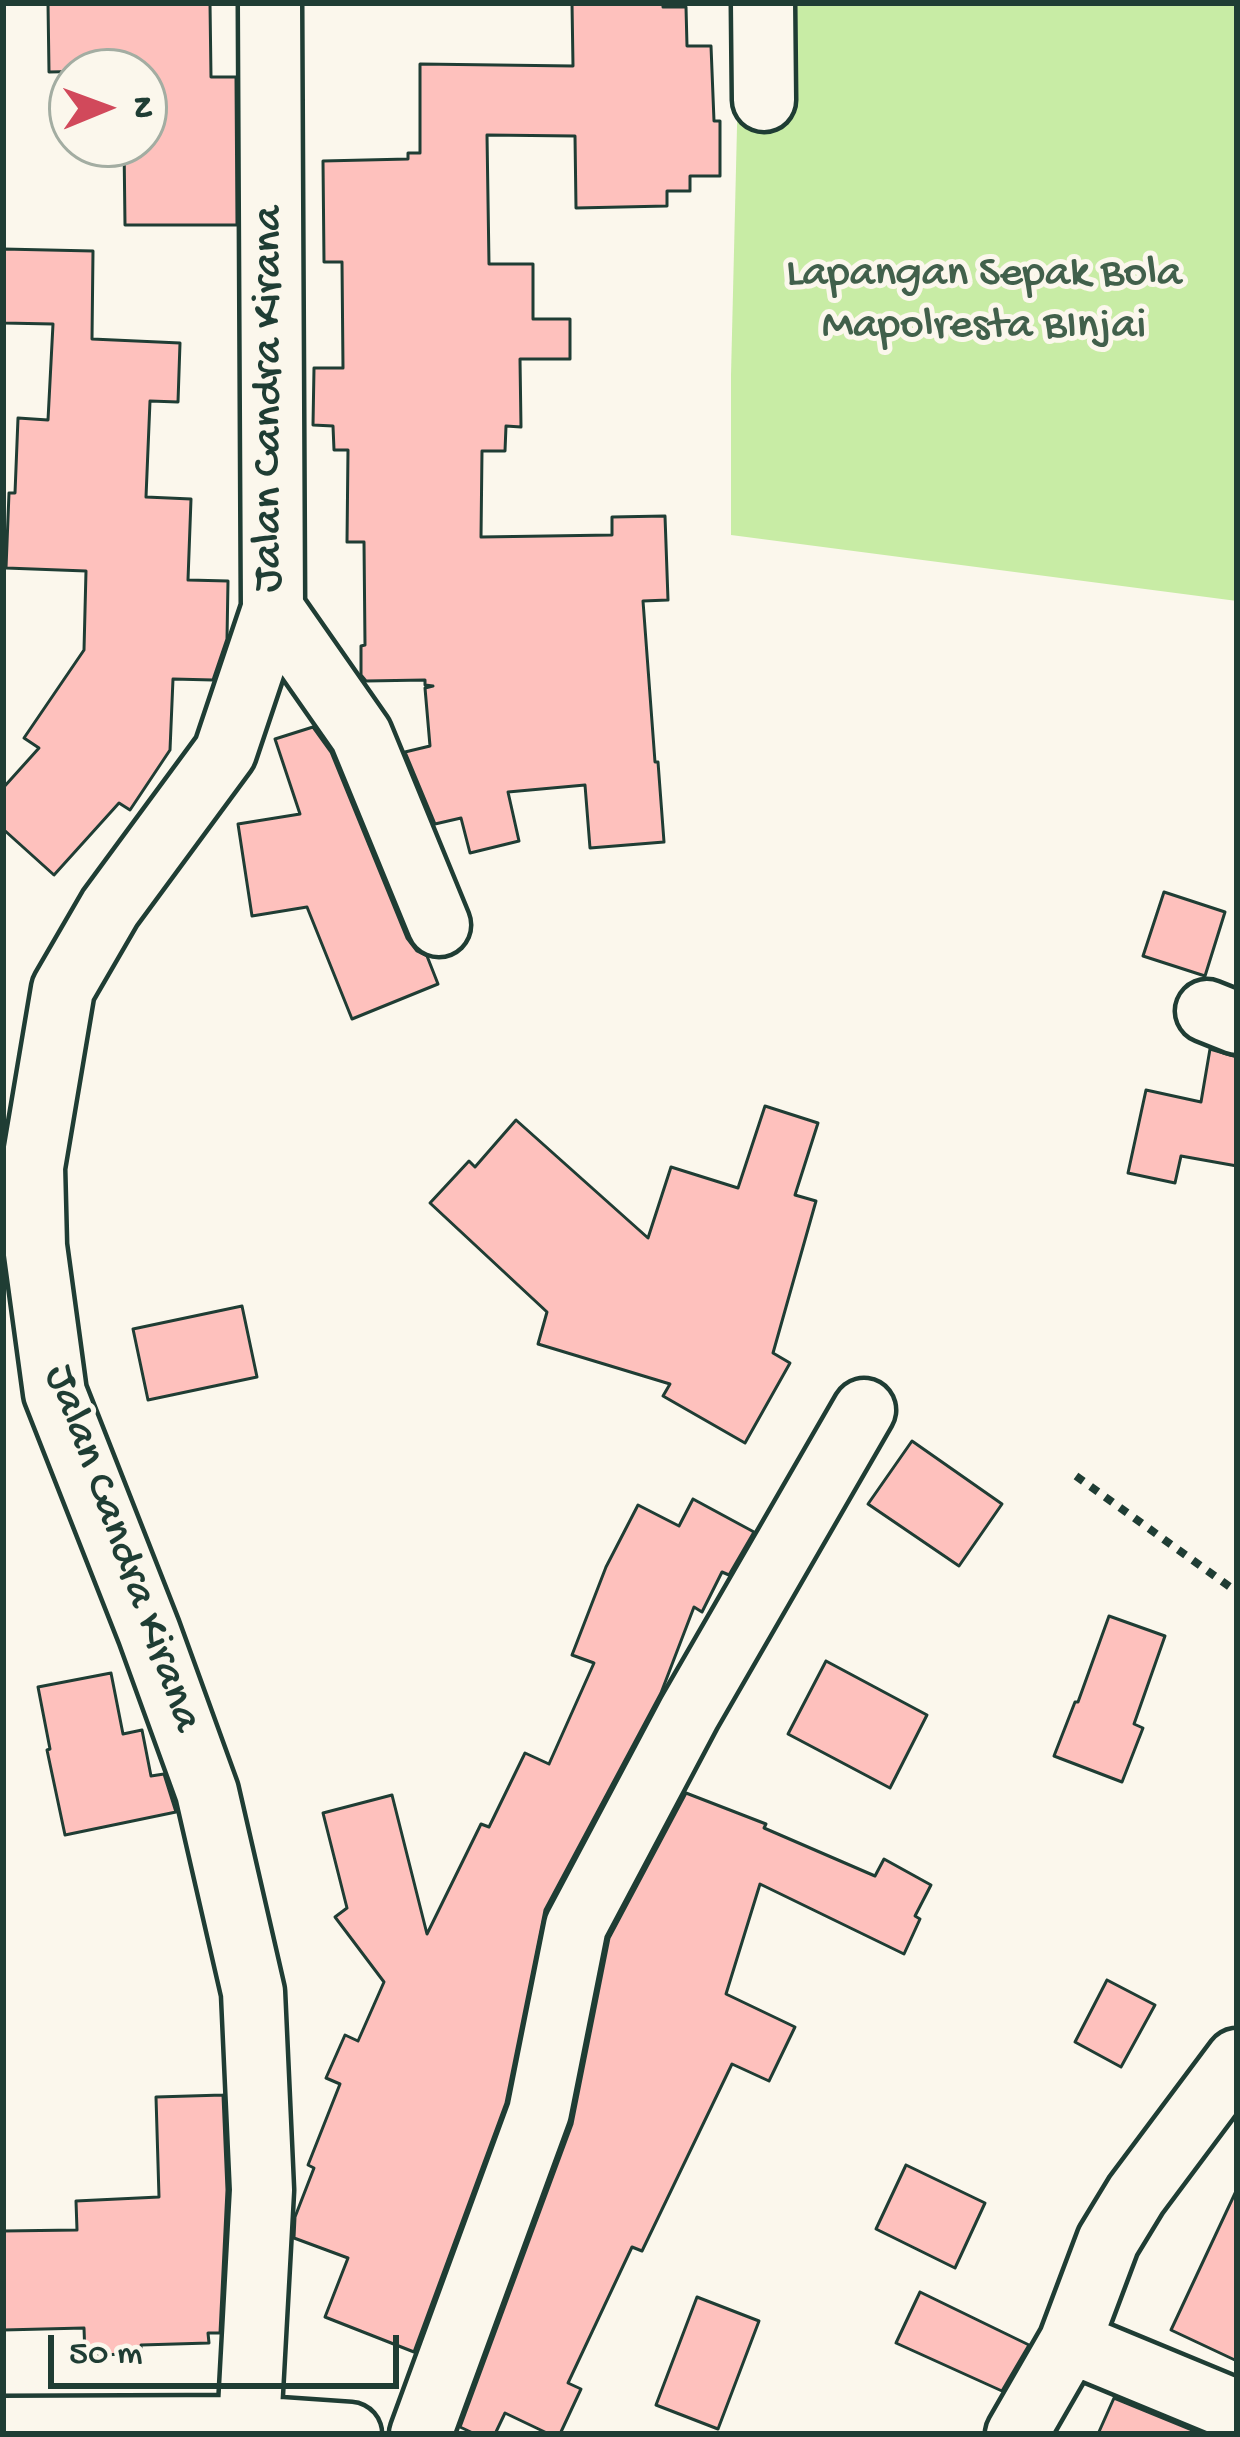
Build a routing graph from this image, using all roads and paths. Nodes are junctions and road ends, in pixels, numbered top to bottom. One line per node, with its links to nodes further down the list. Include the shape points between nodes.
1 (270, 3): 4 (street, Jalan Candra Kirana)
2 (763, 3): 3 (street)
3 (764, 100)
4 (273, 609): 5 (street, via 361,735); 12 (street, Jalan Candra Kirana, via 225,752 110,908 63,989 33,1167 55,1394 207,1792 253,1992 262,2190)
5 (439, 925)
6 (864, 1410): 15 (street, via 576,1926 539,2112)
7 (1076, 1476): 8 (path)
8 (1237, 1592)
9 (1237, 2060): 10 (street, via 1108,2241)
10 (1070, 2342): 11 (street); 16 (street)
11 (1237, 2411)
12 (249, 2427): 13 (street); 14 (street)
13 (3, 2428)
14 (350, 2434)
15 (422, 2434)
16 (1017, 2434)

